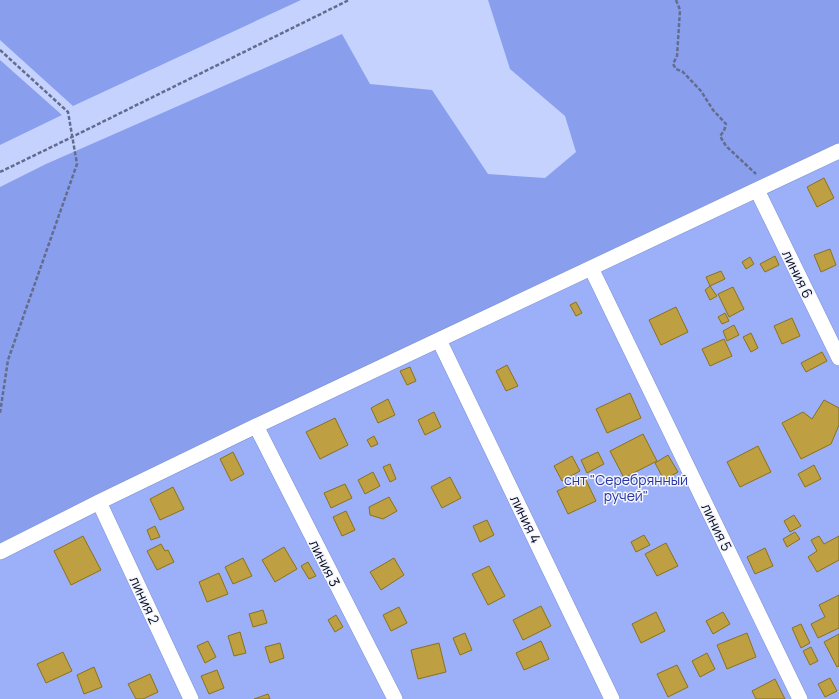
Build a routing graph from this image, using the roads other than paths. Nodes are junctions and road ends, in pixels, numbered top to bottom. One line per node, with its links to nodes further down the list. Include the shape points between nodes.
1 (839, 151): 2 (street)
2 (761, 188): 3 (street); 5 (street, линия 6)
3 (591, 268): 4 (street); 12 (street, линия 5)
4 (439, 340): 6 (street); 11 (street, линия 4)
5 (839, 358)
6 (256, 426): 7 (street); 10 (street, линия 3)
7 (99, 502): 8 (street); 9 (street, линия 2)
8 (0, 552)
9 (191, 699)
10 (395, 699)
11 (612, 699)
12 (800, 699)

